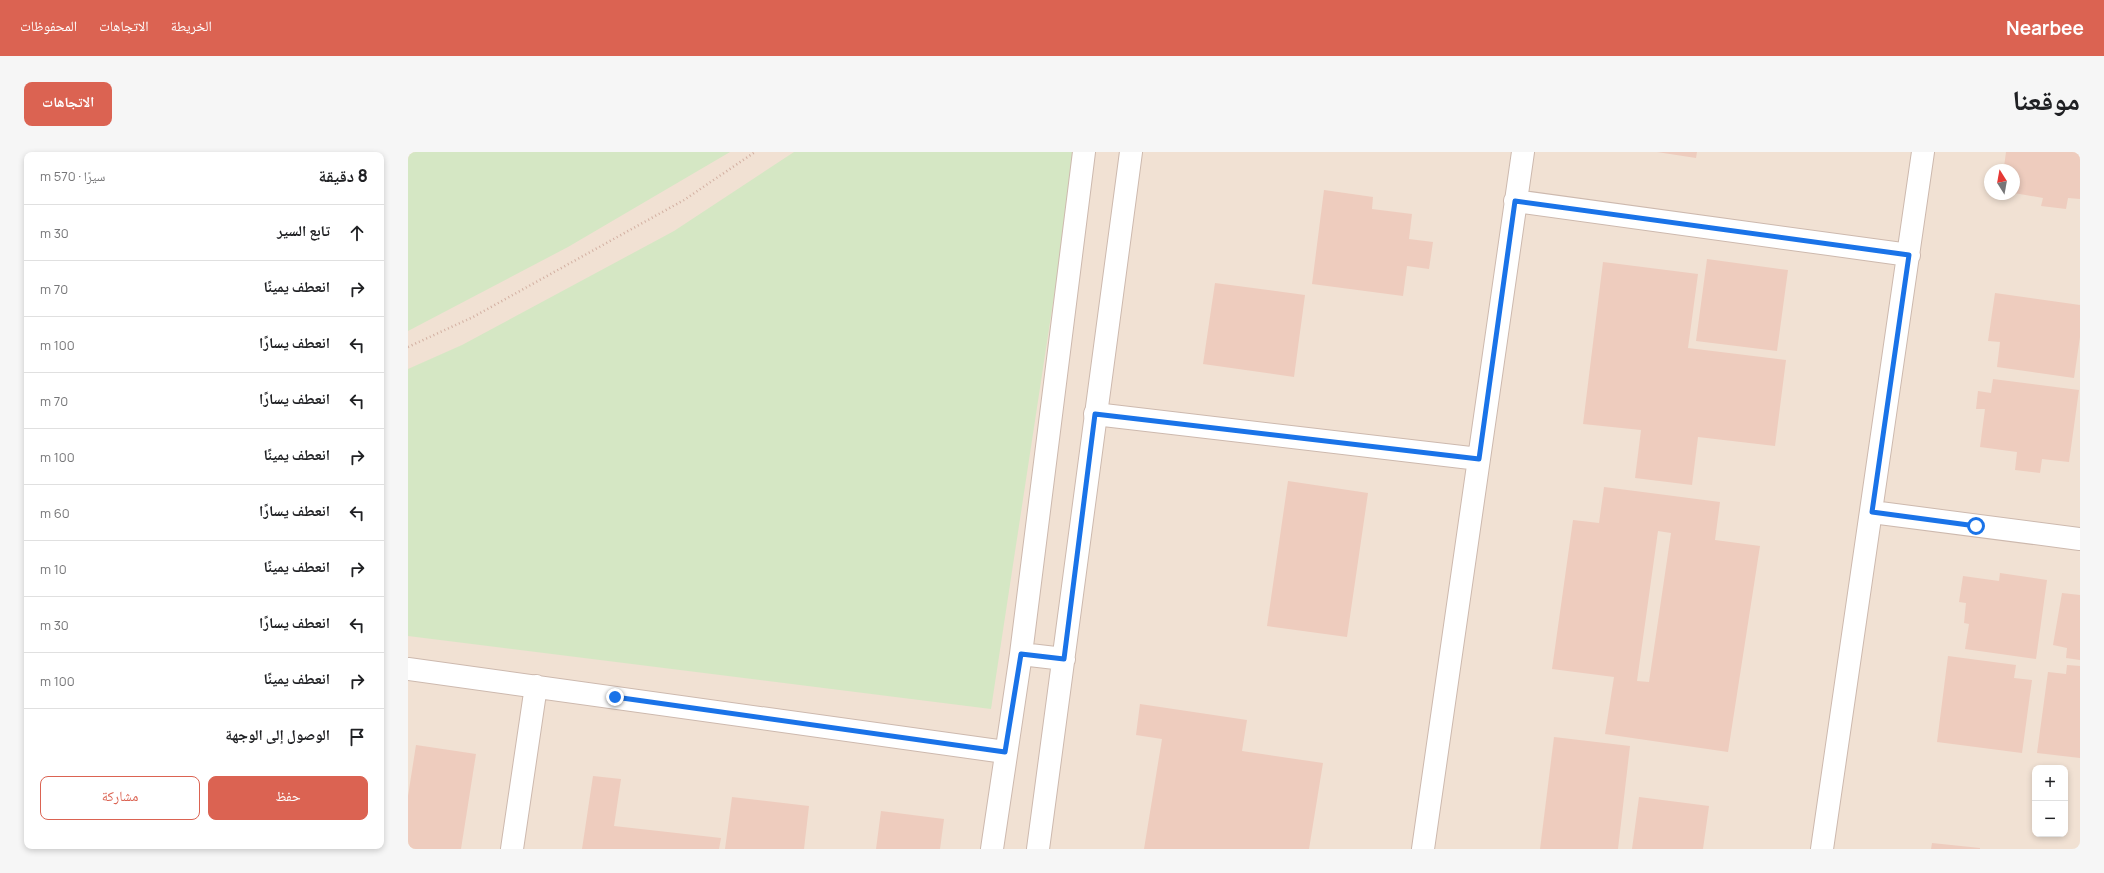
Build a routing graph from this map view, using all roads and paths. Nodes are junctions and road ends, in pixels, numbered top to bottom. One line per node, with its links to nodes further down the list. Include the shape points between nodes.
1 (754, 152): 8 (path, via 684,200 473,317)
2 (1084, 152): 13 (street)
3 (1131, 152): 9 (street)
4 (1523, 152): 6 (street)
5 (1923, 152): 7 (street)
6 (1515, 201): 7 (street); 10 (street)
7 (1909, 255): 11 (street)
8 (408, 347)
9 (1095, 414): 10 (street); 14 (street)
10 (1479, 459): 21 (street)
11 (1872, 512): 12 (street); 22 (street)
12 (2080, 539)
13 (1021, 654): 14 (street); 17 (street)
14 (1064, 659): 20 (street)
15 (408, 669): 16 (street)
16 (536, 686): 17 (street); 18 (street)
17 (1005, 752): 19 (street)
18 (512, 849)
19 (992, 849)
20 (1038, 849)
21 (1423, 849)
22 (1822, 849)

